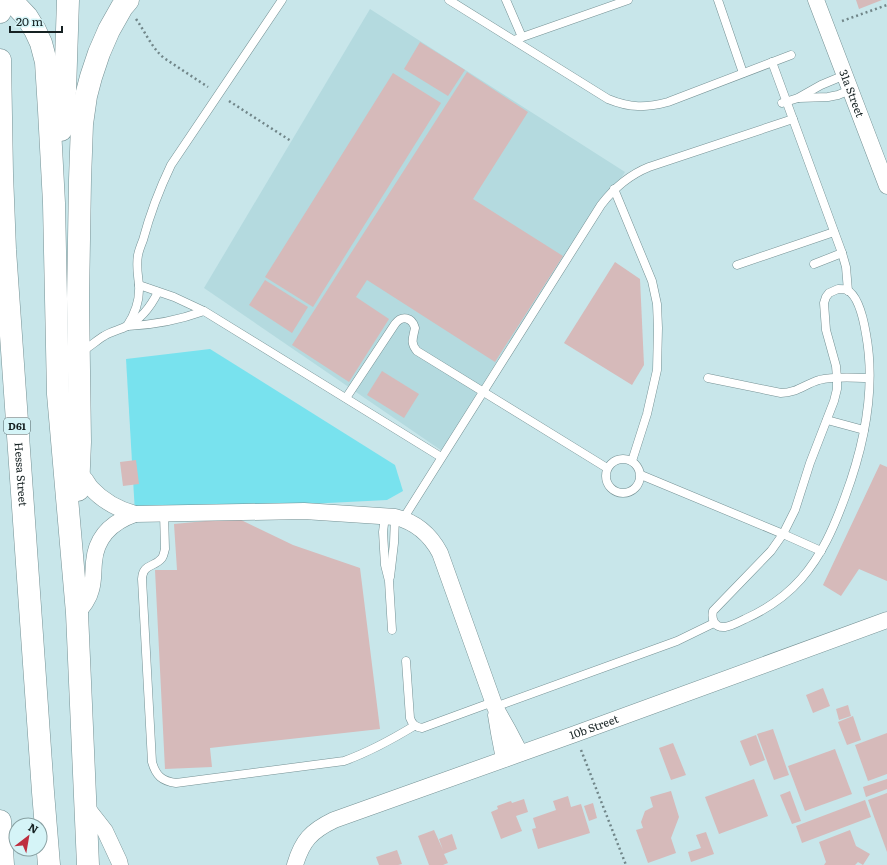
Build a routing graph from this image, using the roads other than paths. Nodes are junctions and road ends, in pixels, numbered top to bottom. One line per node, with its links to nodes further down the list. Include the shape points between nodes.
1 (0, 0): 11 (main road)
2 (11, 0): 24 (main road, via 35,30 46,62)
3 (68, 0): 24 (main road, via 65,91)
4 (282, 0): 29 (lane, via 171,165 156,197 138,253)
5 (449, 0): 12 (lane)
6 (506, 0): 12 (lane)
7 (628, 0): 12 (lane)
8 (718, 0): 16 (lane)
9 (816, 0): 17 (street, 31a Street)
10 (125, 3): 34 (main road, via 99,54 86,96 82,124)
11 (0, 12)
12 (518, 38): 16 (lane, via 608,98 638,107 658,105)
13 (791, 55): 15 (lane)
14 (0, 60): 65 (main road, Hessa Street / D61, via 5,250)
15 (772, 62): 16 (lane); 20 (lane)
16 (743, 73)
17 (845, 75): 18 (street, 31a Street); 19 (lane)
18 (850, 90): 19 (lane, via 828,97); 22 (street, 31a Street)
19 (798, 98): 20 (lane)
20 (783, 103): 21 (lane)
21 (792, 119): 23 (lane, via 649,167); 25 (lane)
22 (887, 186)
23 (614, 189): 38 (lane, via 601,205); 43 (lane, via 652,281 657,304 657,370 647,414)
24 (54, 203): 52 (main road, via 58,394)
25 (834, 232): 26 (lane); 28 (lane)
26 (842, 253): 27 (lane); 30 (lane)
27 (814, 264)
28 (738, 265)
29 (139, 285): 31 (lane); 33 (lane, via 137,306)
30 (848, 291): 36 (lane, via 833,290 824,303 828,343 836,366); 37 (lane, via 855,297 864,323)
31 (158, 292): 32 (lane); 33 (lane, via 145,312)
32 (204, 311): 33 (lane, via 158,324); 39 (lane)
33 (127, 326): 34 (lane, via 109,333)
34 (79, 351): 45 (main road)
35 (708, 378): 36 (lane, via 781,393 793,392 827,378)
36 (837, 378): 37 (lane); 40 (lane, via 837,389)
37 (869, 378): 41 (lane)
38 (483, 392): 39 (lane, via 417,351 412,340 414,324 405,318 397,321); 42 (lane); 44 (lane)
39 (346, 398): 42 (lane)
40 (827, 420): 41 (lane); 50 (lane, via 795,510)
41 (864, 430): 51 (lane, via 852,478 838,518)
42 (442, 457): 49 (lane)
43 (632, 460): 44 (lane, via 621,458); 46 (lane, via 640,469)
44 (607, 468): 46 (lane, via 608,484 617,492 633,490)
45 (79, 474): 48 (street, via 109,503); 52 (main road)
46 (641, 475): 50 (lane)
47 (164, 513): 48 (street); 49 (street, via 304,511); 59 (lane, via 164,554 145,569 142,579 152,762 158,775 176,783 344,761 376,748)
48 (135, 514): 53 (street, via 116,522 102,537 95,554 91,590)
49 (394, 517): 56 (lane, via 383,532); 58 (street, via 418,526 433,541 440,553)
50 (783, 534): 51 (lane); 55 (lane, via 771,551 713,611)
51 (822, 551): 55 (lane, via 800,580 776,601 730,626 721,627)
52 (74, 573): 53 (main road)
53 (78, 613): 62 (main road)
54 (887, 620): 60 (street, 10b Street)
55 (714, 623): 58 (lane, via 677,641)
56 (392, 630)
57 (406, 662): 59 (lane, via 410,718)
58 (494, 704): 59 (lane, via 422,728); 60 (street); 61 (street)
59 (414, 726)
60 (520, 753): 61 (street, 10b Street)
61 (504, 759): 68 (street, 10b Street, via 334,820 305,841)
62 (87, 808): 66 (main road); 67 (street, via 105,831)
63 (0, 821): 64 (main road)
64 (3, 865)
65 (49, 865)
66 (88, 865)
67 (120, 865)
68 (294, 865)

